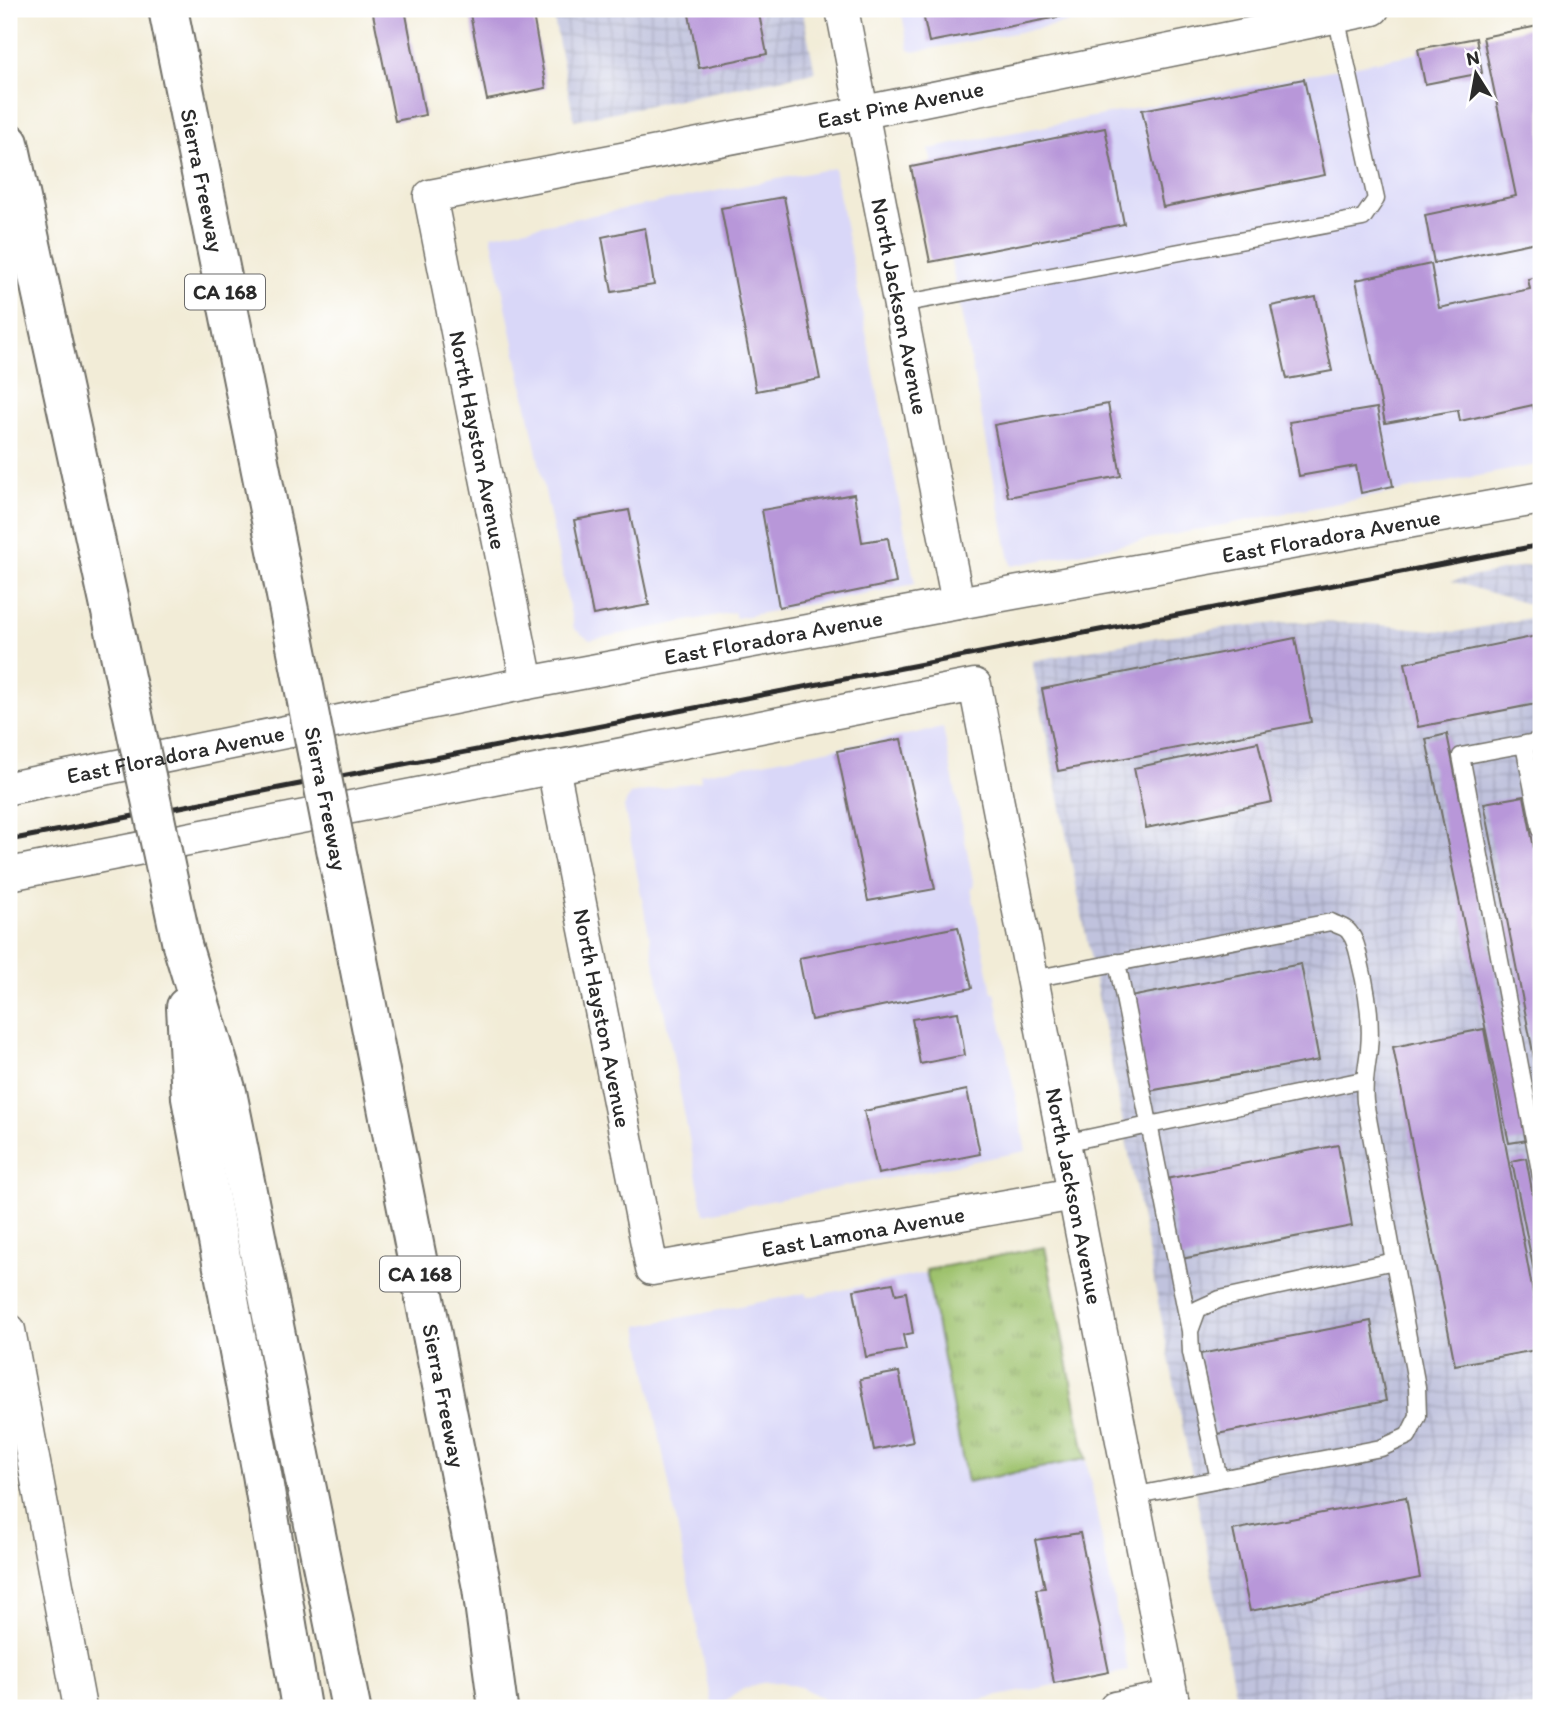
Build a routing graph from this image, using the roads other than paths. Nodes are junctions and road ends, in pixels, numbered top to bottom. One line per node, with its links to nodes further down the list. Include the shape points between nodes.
1 (168, 9): 33 (highway, Sierra Freeway / CA 168, bridge)
2 (842, 9): 5 (street, North Jackson Avenue)
3 (1373, 9): 4 (street, East Pine Avenue)
4 (1336, 16): 5 (street, East Pine Avenue); 8 (lane, via 1376,199 1363,218)
5 (864, 111): 7 (street, East Pine Avenue); 8 (street, North Jackson Avenue)
6 (9, 143): 18 (highway, bridge)
7 (430, 196): 11 (street, North Hayston Avenue)
8 (901, 304): 10 (street, North Jackson Avenue)
9 (1541, 498): 10 (street, East Floradora Avenue)
10 (958, 603): 11 (street, East Floradora Avenue)
11 (527, 684): 15 (street, East Floradora Avenue)
12 (1541, 741): 13 (lane)
13 (1524, 745): 16 (lane); 24 (lane, via 1461,756)
14 (553, 767): 17 (street); 20 (street, North Jackson Avenue, via 975,685); 27 (street, North Hayston Avenue)
15 (9, 788)
16 (1541, 830)
17 (9, 874)
18 (182, 945): 36 (highway, via 191,1098); 37 (highway, via 227,1092)
19 (1117, 962): 20 (lane); 21 (lane, via 1311,924 1331,922 1349,930 1368,1005 1369,1049); 22 (lane)
20 (1032, 979): 23 (street, North Jackson Avenue)
21 (1363, 1080): 22 (lane); 26 (lane)
22 (1149, 1126): 23 (lane); 29 (lane)
23 (1064, 1143): 25 (street, North Jackson Avenue)
24 (1541, 1176)
25 (1074, 1194): 27 (street, East Lamona Avenue); 32 (street, North Jackson Avenue)
26 (1394, 1261): 29 (lane, via 1220,1300 1198,1309); 31 (lane, via 1417,1387 1418,1416 1408,1436 1381,1448)
27 (652, 1269)
28 (9, 1330): 30 (street)
29 (1190, 1331): 31 (lane)
30 (15, 1396): 35 (street)
31 (1219, 1479): 32 (lane)
32 (1132, 1496): 34 (street, North Jackson Avenue)
33 (482, 1588): 38 (highway); 39 (highway)
34 (1173, 1702): 40 (street)
35 (80, 1708)
36 (301, 1708)
37 (351, 1708)
38 (498, 1708)
39 (519, 1708)
40 (1115, 1708)

